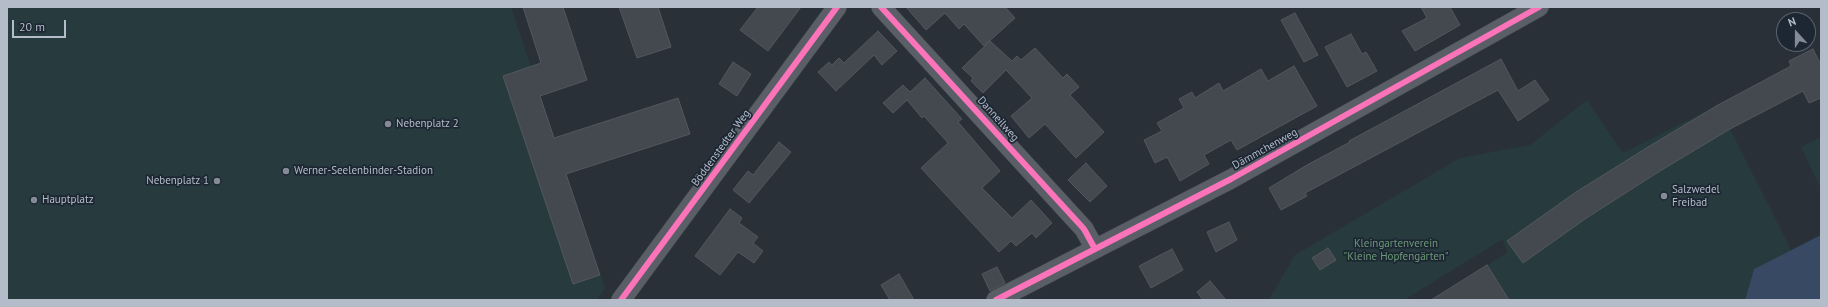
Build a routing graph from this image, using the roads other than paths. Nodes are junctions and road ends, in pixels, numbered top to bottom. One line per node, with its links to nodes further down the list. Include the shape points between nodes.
1 (837, 7): 5 (street, Böddenstedter Weg)
2 (881, 7): 4 (street, Danneilweg, via 1084,229)
3 (1539, 7): 4 (street, Dämmchenweg, via 1231,179)
4 (1095, 249): 6 (street, Dämmchenweg)
5 (620, 300)
6 (996, 300)

